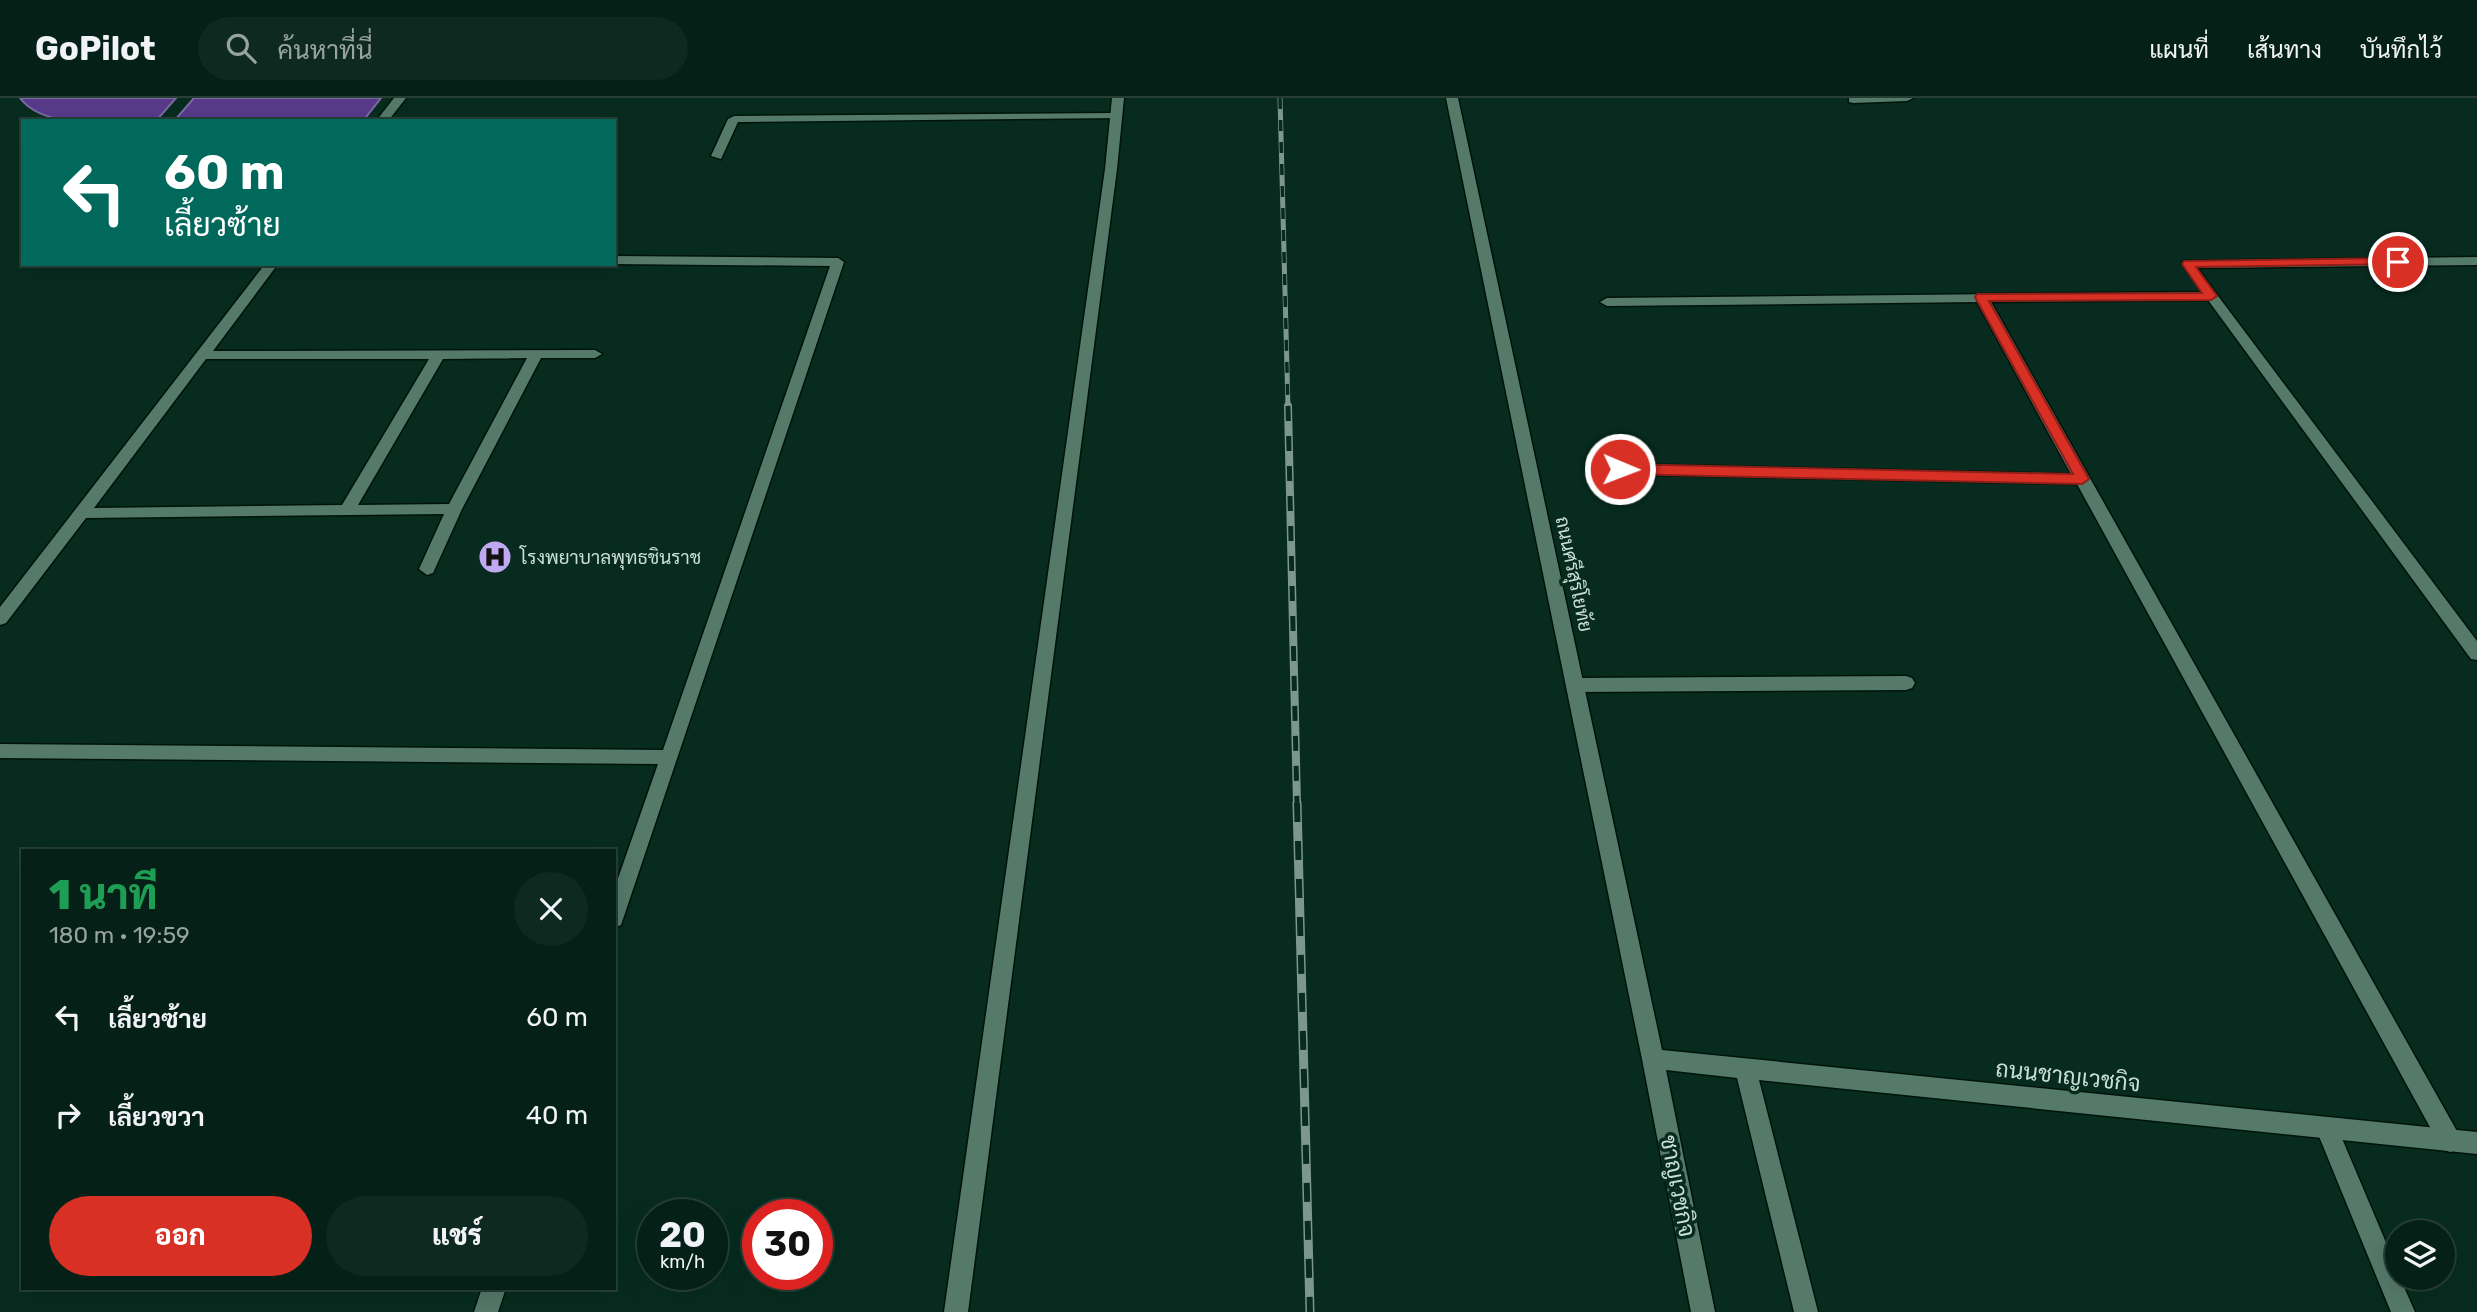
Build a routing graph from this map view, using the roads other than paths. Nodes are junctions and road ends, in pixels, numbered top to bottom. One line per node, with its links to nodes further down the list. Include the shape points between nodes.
1 (400, 98): 6 (street)
2 (1452, 98): 27 (street, ถนนศรีสุริโยทัย)
3 (1907, 98): 4 (street)
4 (1853, 100)
5 (1117, 107): 7 (street, via 734,119); 38 (street)
6 (384, 119)
7 (717, 156)
8 (616, 260): 29 (street, via 838,262)
9 (2477, 261): 11 (street, via 2188,264)
10 (270, 266): 16 (street)
11 (2211, 296): 12 (street); 25 (street)
12 (1981, 297): 13 (street); 19 (street)
13 (1606, 302)
14 (536, 354): 15 (street); 17 (street); 20 (street)
15 (595, 354)
16 (202, 355): 17 (street); 22 (street)
17 (438, 355): 21 (street)
18 (1620, 469): 19 (street)
19 (2082, 479): 34 (street)
20 (454, 509): 21 (street); 23 (street)
21 (347, 510): 22 (street)
22 (81, 513): 24 (street)
23 (427, 569)
24 (0, 619)
25 (2477, 654)
26 (1906, 683): 27 (street)
27 (1575, 685): 31 (street, ถนนศรีสุริโยทัย)
28 (0, 751): 29 (street)
29 (667, 757): 30 (street)
30 (616, 913)
31 (1653, 1059): 32 (street, ถนนชาญเวชกิจ); 39 (street, ชาญเวชกิจ)
32 (1746, 1069): 33 (street, ถนนชาญเวชกิจ); 40 (street)
33 (2327, 1129): 34 (street, ถนนชาญเวชกิจ); 41 (street)
34 (2450, 1140): 35 (street, ถนนชาญเวชกิจ)
35 (2477, 1143)
36 (493, 1290): 37 (street)
37 (486, 1312)
38 (956, 1312)
39 (1703, 1312)
40 (1806, 1312)
41 (2403, 1312)

